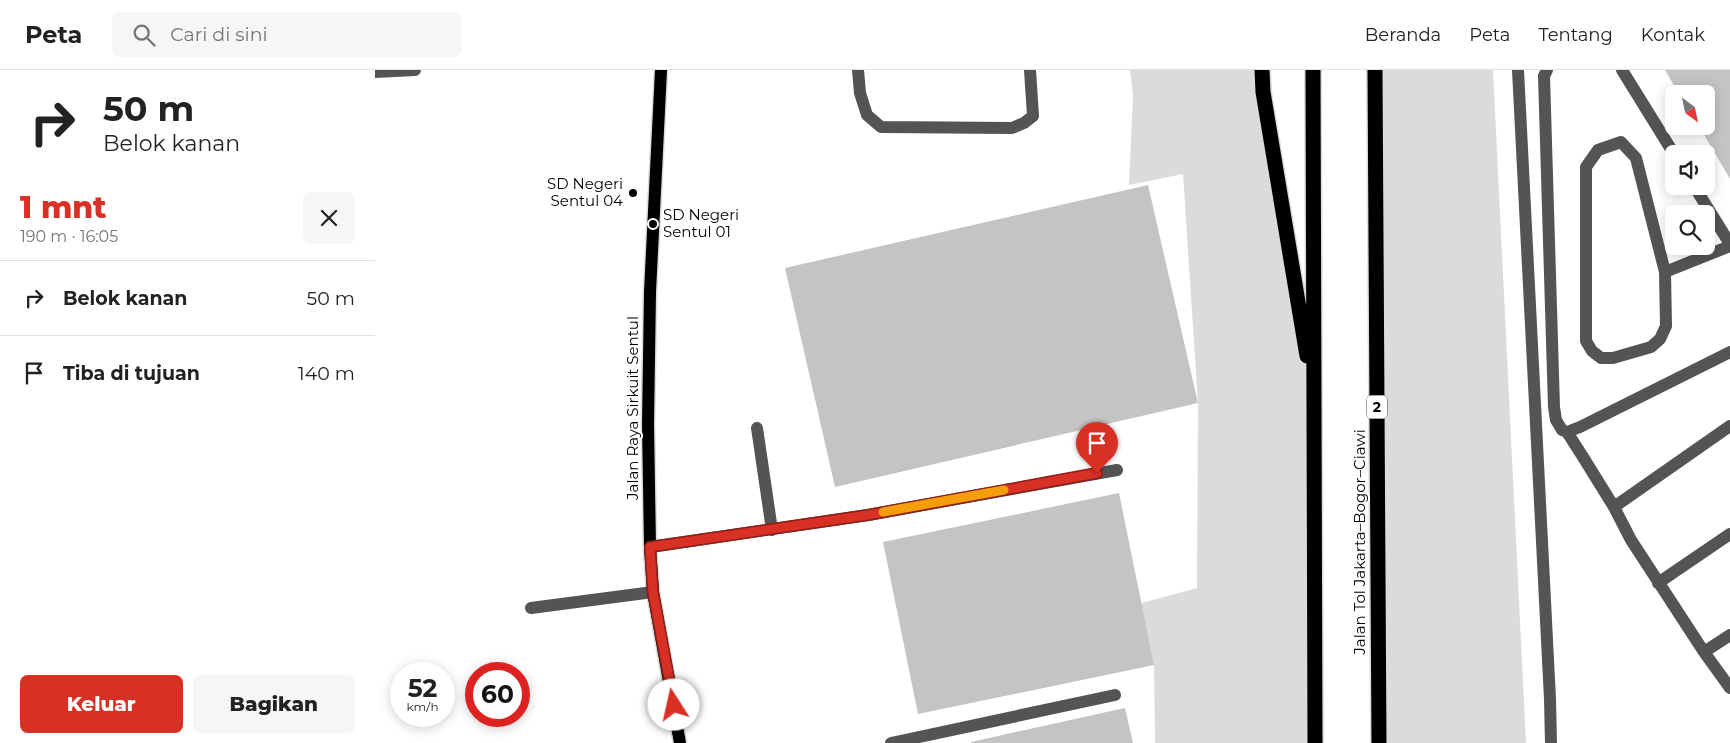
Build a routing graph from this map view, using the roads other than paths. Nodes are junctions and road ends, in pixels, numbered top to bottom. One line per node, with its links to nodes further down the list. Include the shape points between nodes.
1 (415, 70): 11 (street)
2 (661, 70): 25 (main road, Jalan Raya Sirkuit Sentul, via 649,302)
3 (858, 70): 4 (street, via 860,93 867,115 881,128 1012,128 1033,116)
4 (1030, 70)
5 (1262, 70): 17 (highway)
6 (1313, 70): 17 (highway)
7 (1375, 70): 36 (highway, Jalan Tol Jakarta–Bogor–Ciawi / 2)
8 (1518, 70): 37 (street)
9 (1547, 70): 20 (street, via 1544,76 1554,407 1556,420)
10 (1622, 70): 12 (street)
11 (375, 72)
12 (1668, 145)
13 (1699, 195): 14 (street)
14 (1730, 245): 15 (street)
15 (1665, 272): 15 (street, via 1666,326 1660,338 1651,347 1613,358 1601,358 1586,340 1586,167 1598,150 1621,142 1636,158)
16 (1730, 352): 20 (street)
17 (1314, 402): 35 (highway)
18 (1730, 426): 22 (street)
19 (757, 428): 23 (street)
20 (1567, 432): 22 (street)
21 (1117, 470): 23 (street)
22 (1614, 507): 26 (street)
23 (772, 530): 25 (street)
24 (1730, 534): 26 (street)
25 (650, 547): 27 (main road, Jalan Raya Sirkuit Sentul)
26 (1658, 583): 30 (street)
27 (653, 592): 28 (street); 33 (main road, Jalan Raya Sirkuit Sentul)
28 (531, 608)
29 (1730, 635): 30 (street)
30 (1704, 652): 31 (street)
31 (1730, 688)
32 (1115, 695): 34 (street)
33 (680, 743)
34 (891, 743)
35 (1315, 743)
36 (1379, 743)
37 (1551, 743)

